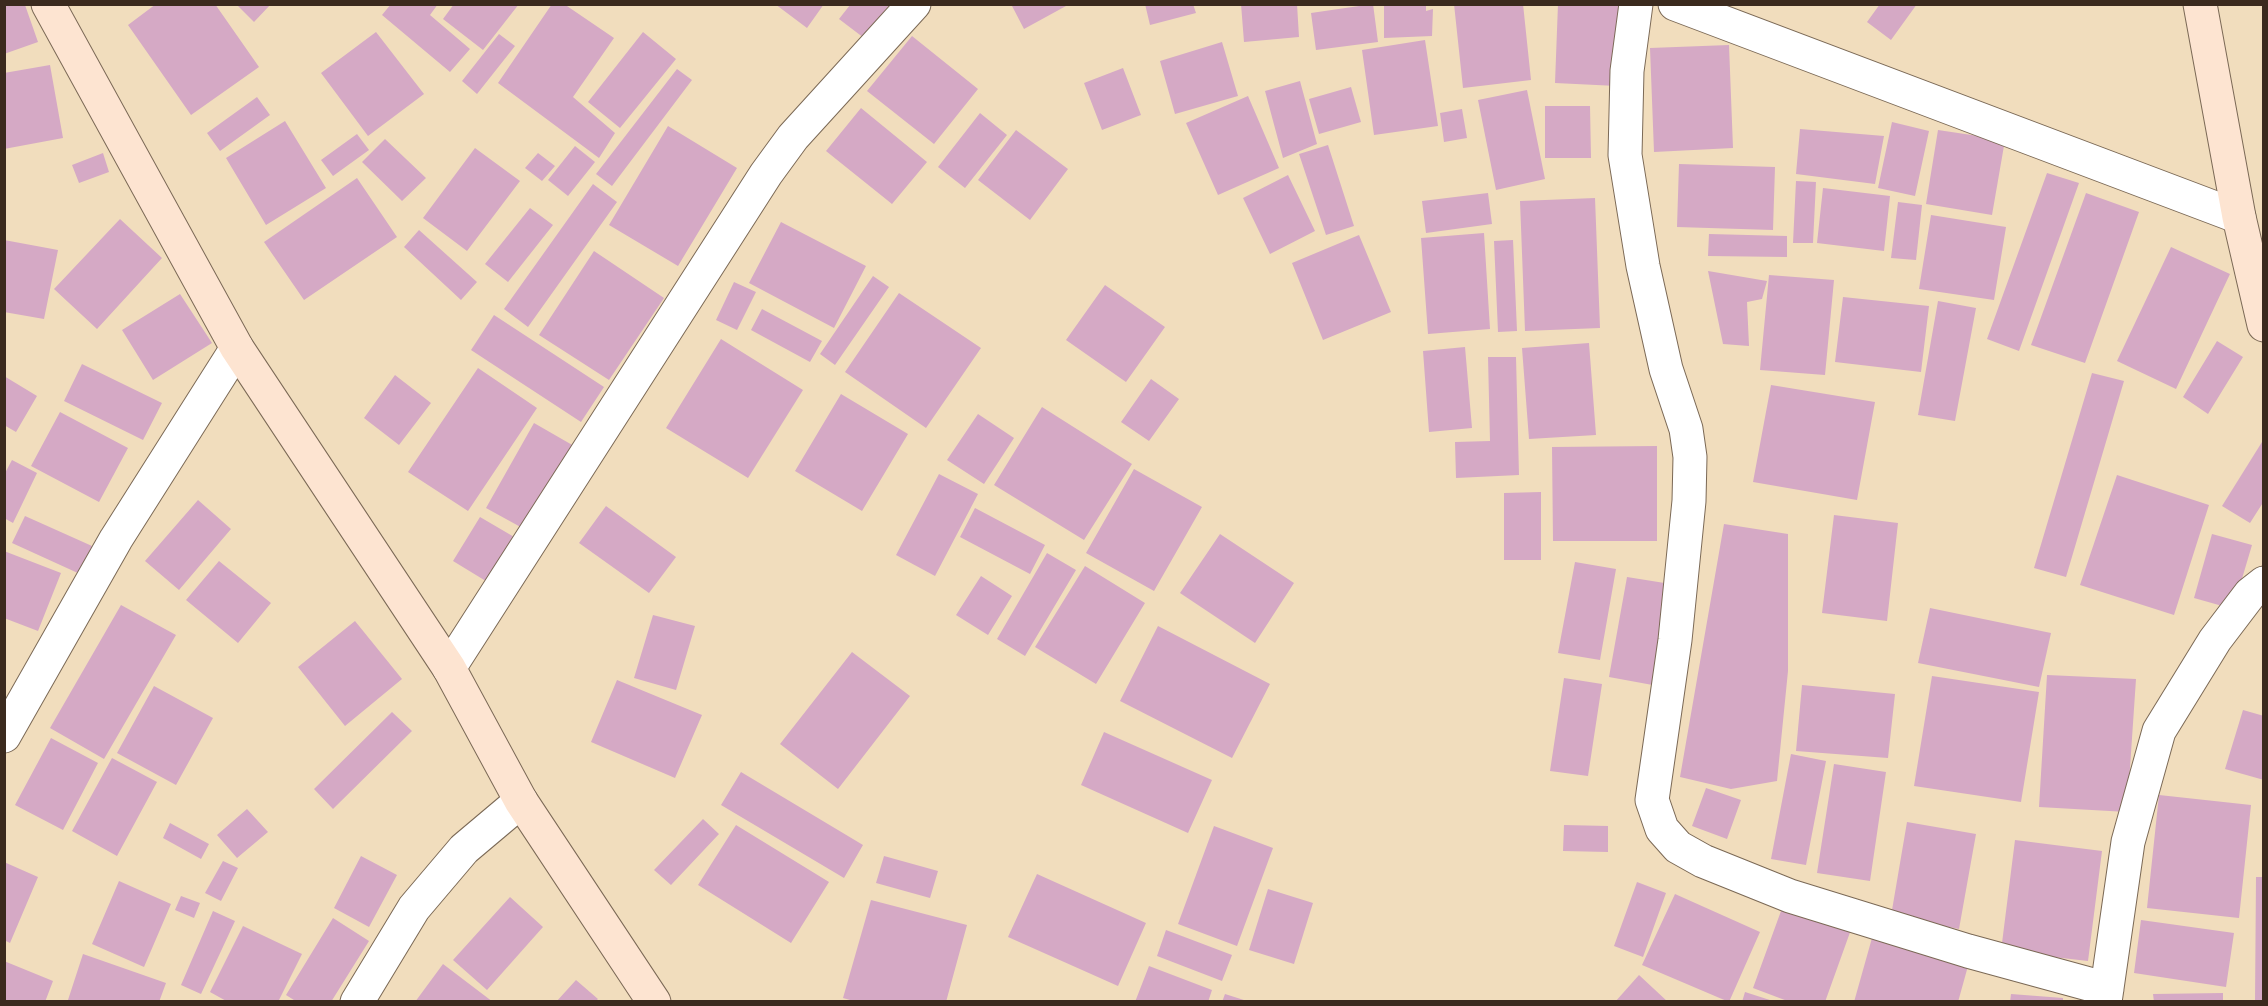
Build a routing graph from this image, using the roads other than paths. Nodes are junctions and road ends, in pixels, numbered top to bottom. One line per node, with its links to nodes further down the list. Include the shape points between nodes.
1 (48, 4): 8 (street)
2 (914, 4): 10 (street, via 793,137 766,174)
3 (1636, 4): 13 (street, via 1627,71 1625,155 1643,266 1690,457 1675,640 1652,800 1662,829 1678,847 1703,861 1790,896)
4 (1675, 4): 6 (street)
5 (2200, 4): 6 (street)
6 (2239, 217): 7 (street)
7 (2264, 325)
8 (237, 348): 10 (street); 11 (street, via 116,539)
9 (2264, 583): 13 (street, via 2250,594 2215,639 2159,731 2128,842)
10 (449, 668): 12 (street)
11 (4, 736)
12 (521, 801): 14 (street, via 464,849 414,908); 15 (street)
13 (2106, 995)
14 (357, 1002)
15 (654, 1002)

